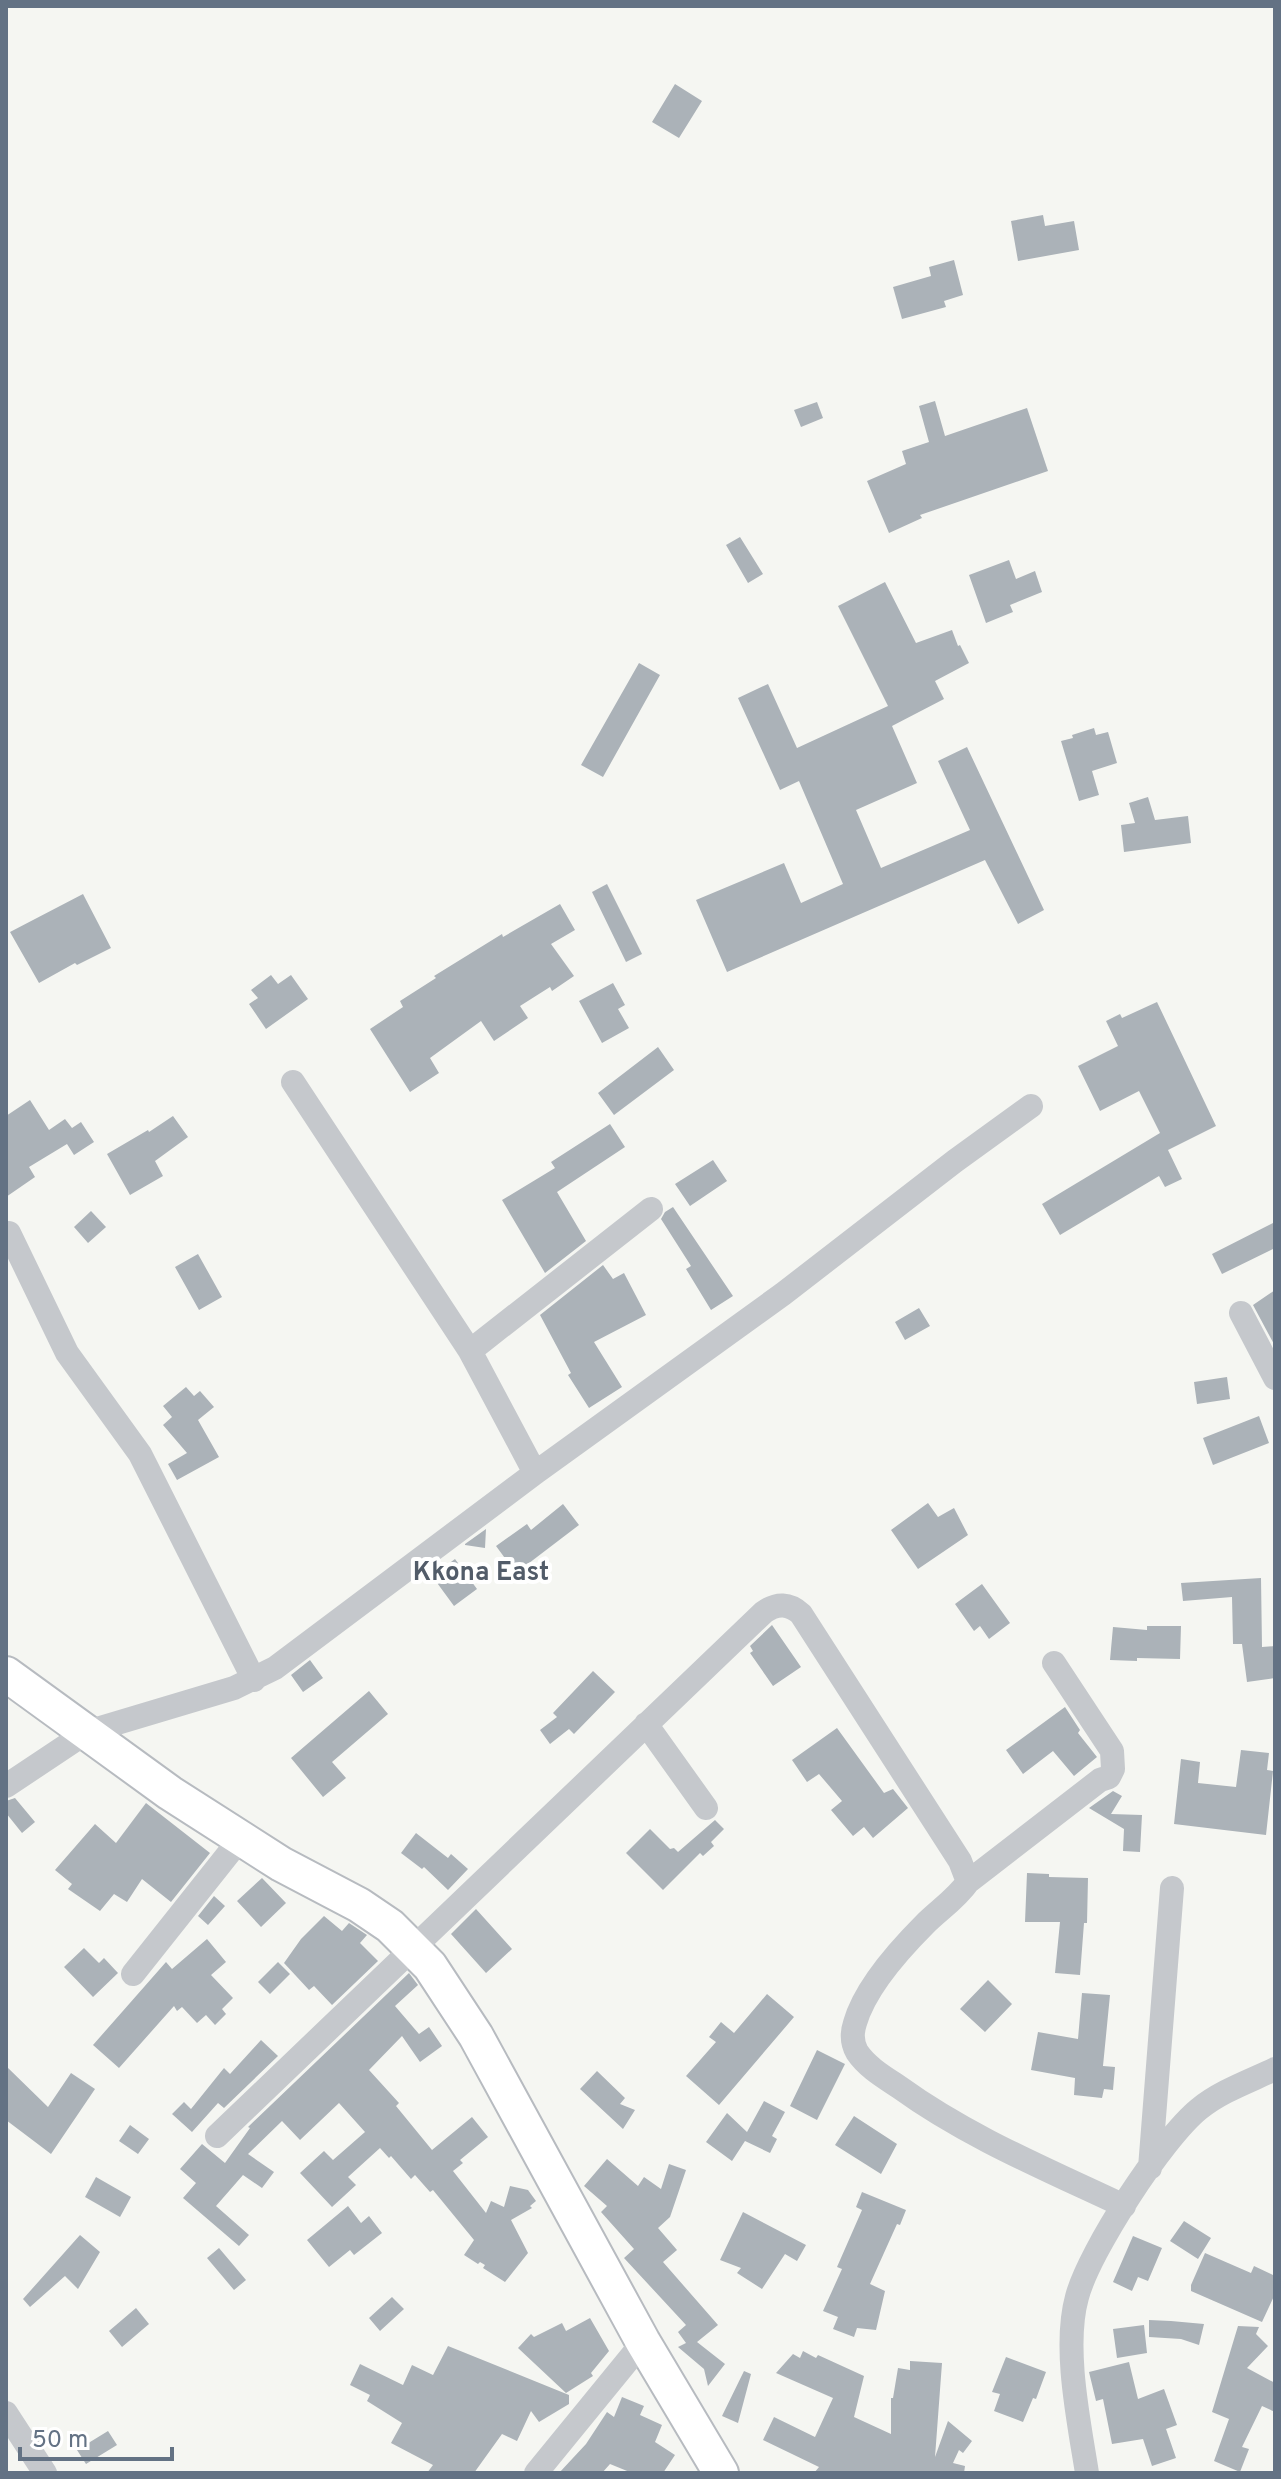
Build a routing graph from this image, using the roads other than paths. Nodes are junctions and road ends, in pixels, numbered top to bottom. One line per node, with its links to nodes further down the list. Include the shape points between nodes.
1 (293, 1082): 6 (street)
2 (1031, 1106): 8 (street)
3 (651, 1209): 6 (street)
4 (9, 1233): 11 (street, via 67,1353 140,1454)
5 (1241, 1313): 7 (street)
6 (470, 1351): 8 (street)
7 (1275, 1378)
8 (535, 1473): 11 (street)
9 (1054, 1663): 17 (street, via 1112,1751 1113,1769)
10 (6, 1674): 13 (street)
11 (254, 1680): 13 (street)
12 (646, 1724): 15 (street); 17 (street, via 764,1612 773,1606 794,1608 960,1861); 19 (street)
13 (87, 1732): 14 (street); 16 (street)
14 (6, 1786)
15 (706, 1808)
16 (241, 1838): 19 (street, via 359,1905); 20 (street)
17 (968, 1882): 24 (street, via 885,1970 855,2023 855,2049 879,2073 947,2118)
18 (1172, 1888): 23 (street)
19 (413, 1946): 22 (street); 25 (street, via 476,2036)
20 (133, 1974)
21 (1275, 2069): 23 (street, via 1200,2108)
22 (217, 2136)
23 (1150, 2168): 24 (street)
24 (1124, 2206): 30 (street, via 1076,2298 1075,2393)
25 (643, 2342): 28 (street); 29 (street)
26 (6, 2413): 27 (street)
27 (45, 2473)
28 (536, 2473)
29 (721, 2473)
30 (1087, 2473)

